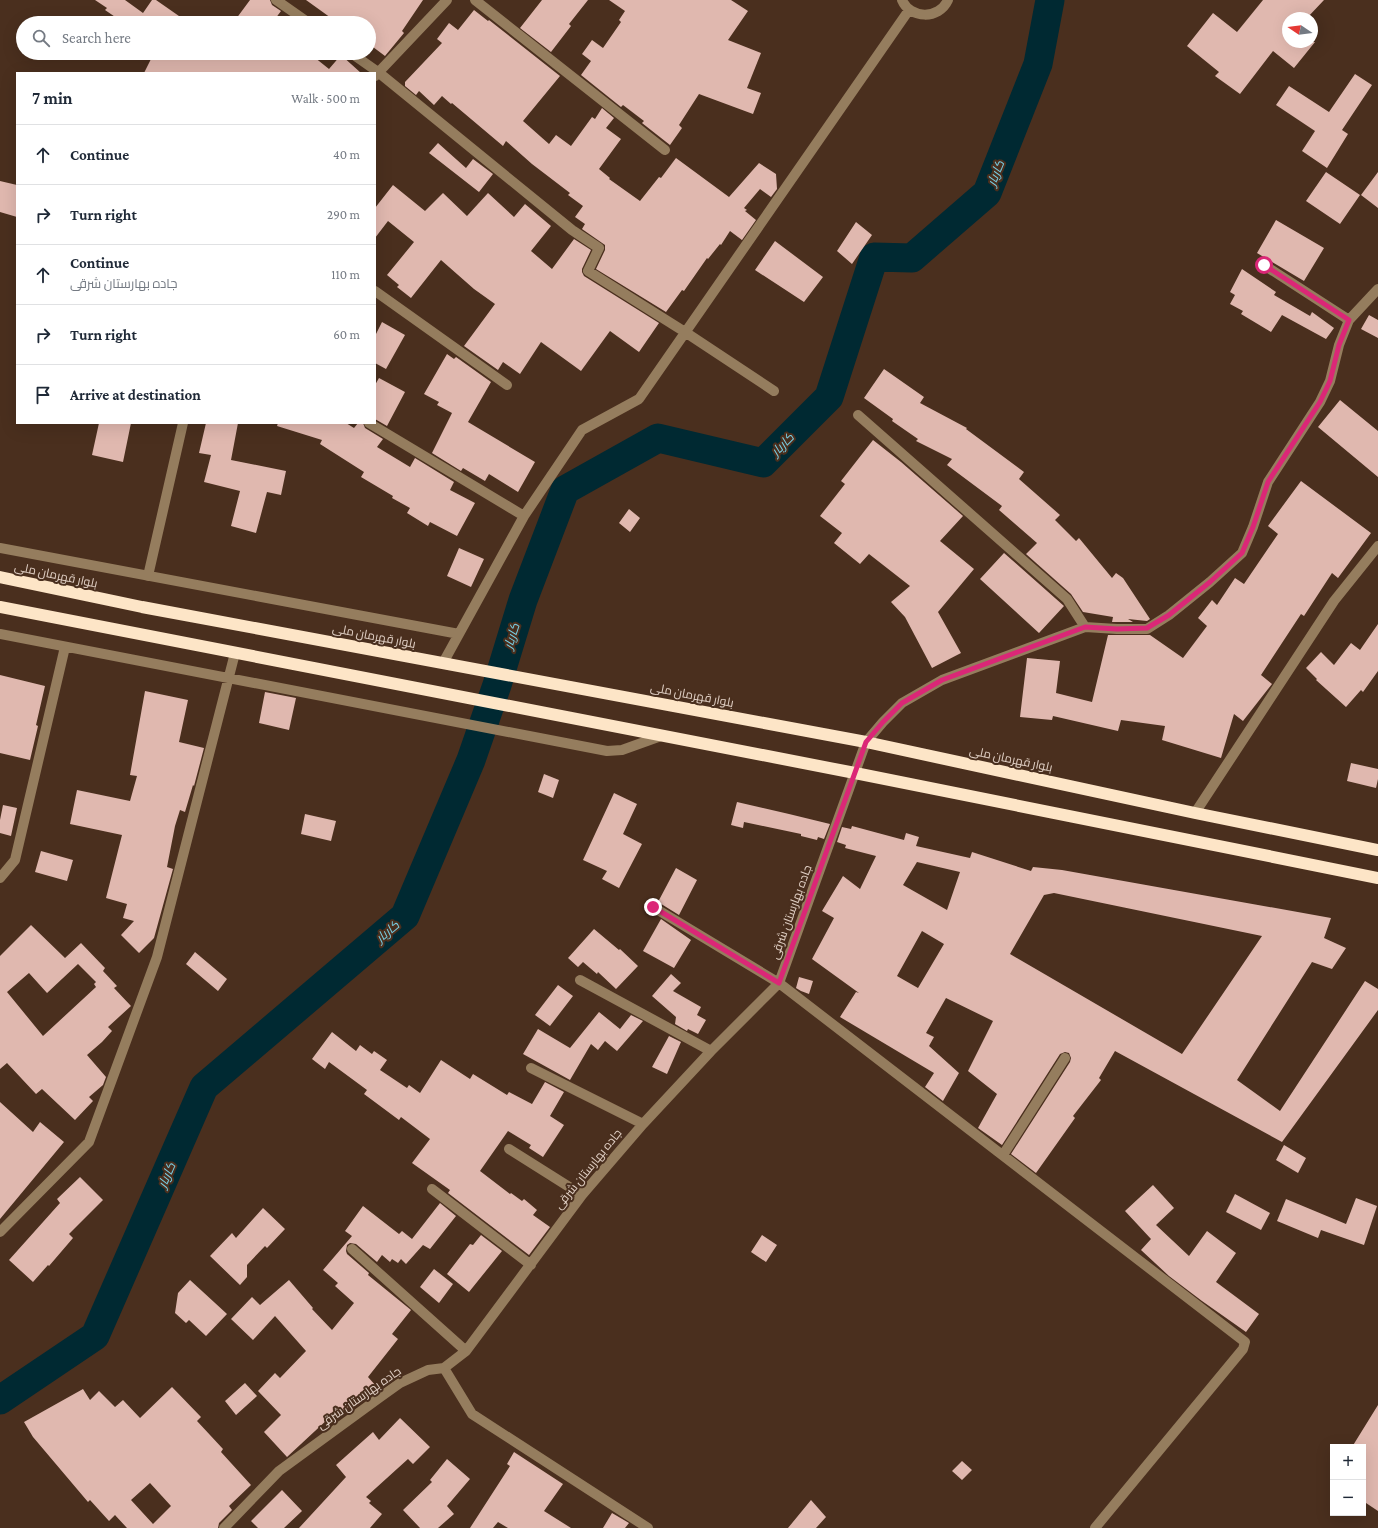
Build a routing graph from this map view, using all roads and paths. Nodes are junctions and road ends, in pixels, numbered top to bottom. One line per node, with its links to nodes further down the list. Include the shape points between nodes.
1 (276, 0): 6 (street)
2 (447, 0): 11 (street)
3 (475, 0): 12 (street)
4 (902, 0): 7 (street)
5 (948, 0): 7 (street, via 933,14 916,14)
6 (289, 3): 8 (street)
7 (909, 10): 17 (street)
8 (302, 16)
9 (360, 60): 10 (street)
10 (375, 72)
11 (377, 74): 17 (street, via 572,230 599,248 588,271)
12 (665, 150)
13 (1264, 265): 16 (street)
14 (1378, 289): 16 (street)
15 (376, 292): 18 (street)
16 (1349, 320): 29 (street, via 1324,395 1268,482 1242,553 1169,615 1147,628)
17 (685, 332): 19 (street); 23 (street, via 639,399 582,430)
18 (507, 385)
19 (774, 391)
20 (858, 415): 29 (street, via 1067,600)
21 (183, 424): 26 (street)
22 (371, 424): 23 (street)
23 (524, 516): 31 (street)
24 (1378, 546): 39 (street, via 1334,601)
25 (0, 548): 26 (street)
26 (148, 576): 31 (street)
27 (0, 577): 34 (highway, بلوار قهرمان ملی, via 142,607)
28 (0, 607): 33 (highway)
29 (1085, 627): 37 (street, via 942,680 902,703)
30 (0, 634): 32 (street)
31 (459, 634): 34 (street)
32 (65, 647): 35 (street); 41 (street, via 15,860)
33 (235, 653): 35 (street); 36 (highway)
34 (443, 663): 37 (highway, بلوار قهرمان ملی)
35 (229, 679): 36 (street, via 607,751 622,750); 54 (street, via 157,957 89,1142)
36 (661, 736): 38 (highway)
37 (866, 742): 38 (street, جاده بهارستان شرقی); 39 (highway, بلوار قهرمان ملی)
38 (855, 773): 42 (highway); 45 (street, جاده بهارستان شرقی)
39 (1195, 813): 40 (highway, بلوار قهرمان ملی)
40 (1378, 850)
41 (0, 878)
42 (1378, 878)
43 (653, 907): 45 (street)
44 (580, 980): 46 (street)
45 (779, 983): 46 (street, جاده بهارستان شرقی); 51 (street)
46 (711, 1051): 49 (street, جاده بهارستان شرقی)
47 (1066, 1058): 51 (street)
48 (531, 1068): 49 (street)
49 (643, 1124): 53 (street, جاده بهارستان شرقی)
50 (509, 1149): 53 (street)
51 (1003, 1155): 61 (street, via 1245,1342 1243,1349)
52 (432, 1189): 56 (street)
53 (582, 1195): 56 (street, جاده بهارستان شرقی)
54 (0, 1232)
55 (352, 1249): 57 (street)
56 (531, 1265): 57 (street, جاده بهارستان شرقی)
57 (466, 1351): 58 (street, جاده بهارستان شرقی)
58 (444, 1368): 59 (street, جاده بهارستان شرقی, via 428,1370 400,1383 379,1398 279,1471); 60 (street, via 472,1414)
59 (224, 1528)
60 (648, 1528)
61 (1094, 1528)

